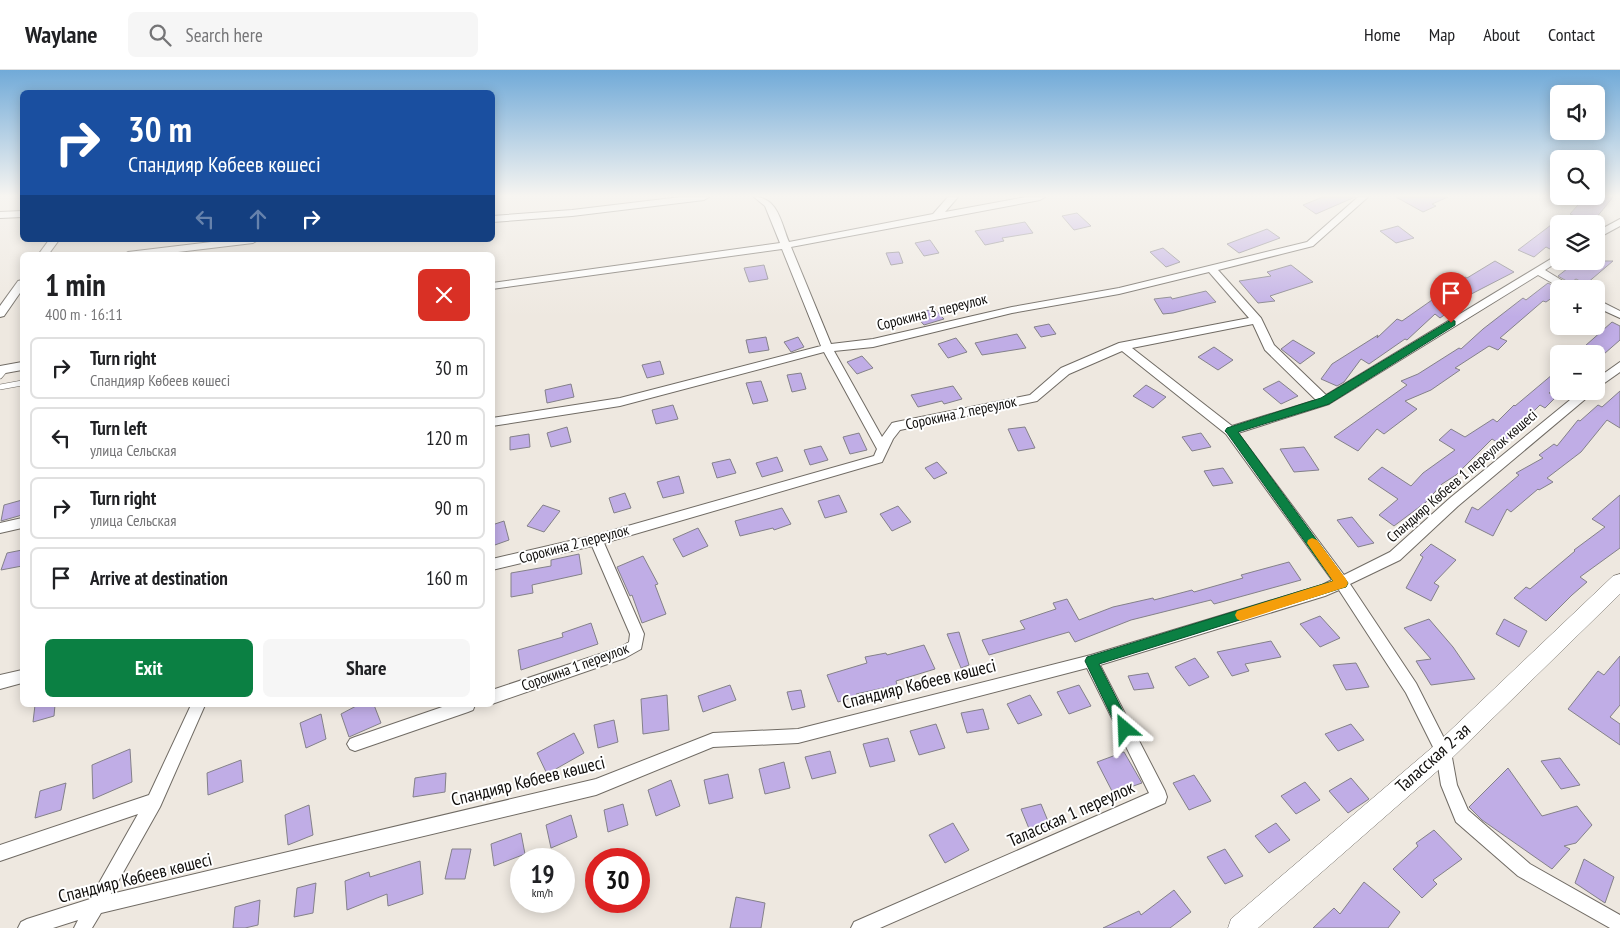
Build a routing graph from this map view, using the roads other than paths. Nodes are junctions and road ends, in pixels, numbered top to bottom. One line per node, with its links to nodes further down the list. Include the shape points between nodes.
1 (783, 237): 5 (street)
2 (824, 237): 5 (street)
3 (1318, 237): 8 (street, Сорокина 3 переулок, via 1310,244)
4 (236, 242): 6 (street)
5 (786, 244): 12 (street); 18 (street)
6 (153, 252)
7 (1550, 262): 9 (street)
8 (1211, 268): 16 (street); 18 (street, Сорокина 3 переулок, via 873,343)
9 (1537, 270): 10 (street); 26 (street)
10 (1555, 280)
11 (20, 286): 14 (street)
12 (495, 286)
13 (1605, 307): 15 (street)
14 (0, 314)
15 (1620, 315)
16 (1257, 320): 17 (street, Сорокина 2 переулок); 26 (street, via 1269,347)
17 (1123, 346): 28 (street); 29 (street, Сорокина 2 переулок, via 1065,371 1033,398 896,426)
18 (827, 348): 27 (street, Сорокина 3 переулок, via 620,402); 29 (street)
19 (1620, 366): 22 (street)
20 (20, 367): 21 (street)
21 (2, 372)
22 (1605, 378)
23 (20, 383): 24 (lane)
24 (0, 387)
25 (1578, 400): 35 (street, Спандияр Көбеев 1 переулок көшесі, via 1454,502 1395,556)
26 (1325, 401): 28 (street)
27 (495, 422)
28 (1230, 431): 35 (street)
29 (883, 450): 32 (street, Сорокина 2 переулок, via 878,459)
30 (20, 523): 31 (street)
31 (0, 528)
32 (596, 540): 33 (street, Сорокина 2 переулок); 40 (street, Сорокина 1 переулок, via 637,634 636,645 625,652)
33 (495, 564)
34 (1620, 582): 44 (street, Таласская 2-ая)
35 (1342, 583): 36 (street, Спандияр Көбеев 1 переулок көшесі); 44 (street, via 1411,688)
36 (1325, 590): 37 (street, Спандияр Көбеев көшесі)
37 (1091, 661): 47 (street, Спандияр Көбеев көшесі, via 798,736 713,740 596,786); 51 (street, Таласская 1 переулок, via 1159,797)
38 (20, 677): 39 (street)
39 (0, 682)
40 (495, 696)
41 (197, 707): 45 (street)
42 (462, 707): 43 (street)
43 (355, 744)
44 (1443, 752): 48 (street, via 1449,785 1462,816 1524,870); 52 (street, Таласская 2-ая)
45 (154, 801): 46 (street); 47 (street)
46 (0, 853)
47 (95, 906): 49 (street, Спандияр Көбеев көшесі); 50 (street)
48 (1620, 924)
49 (27, 928)
50 (83, 928)
51 (860, 928)
52 (1240, 928)

